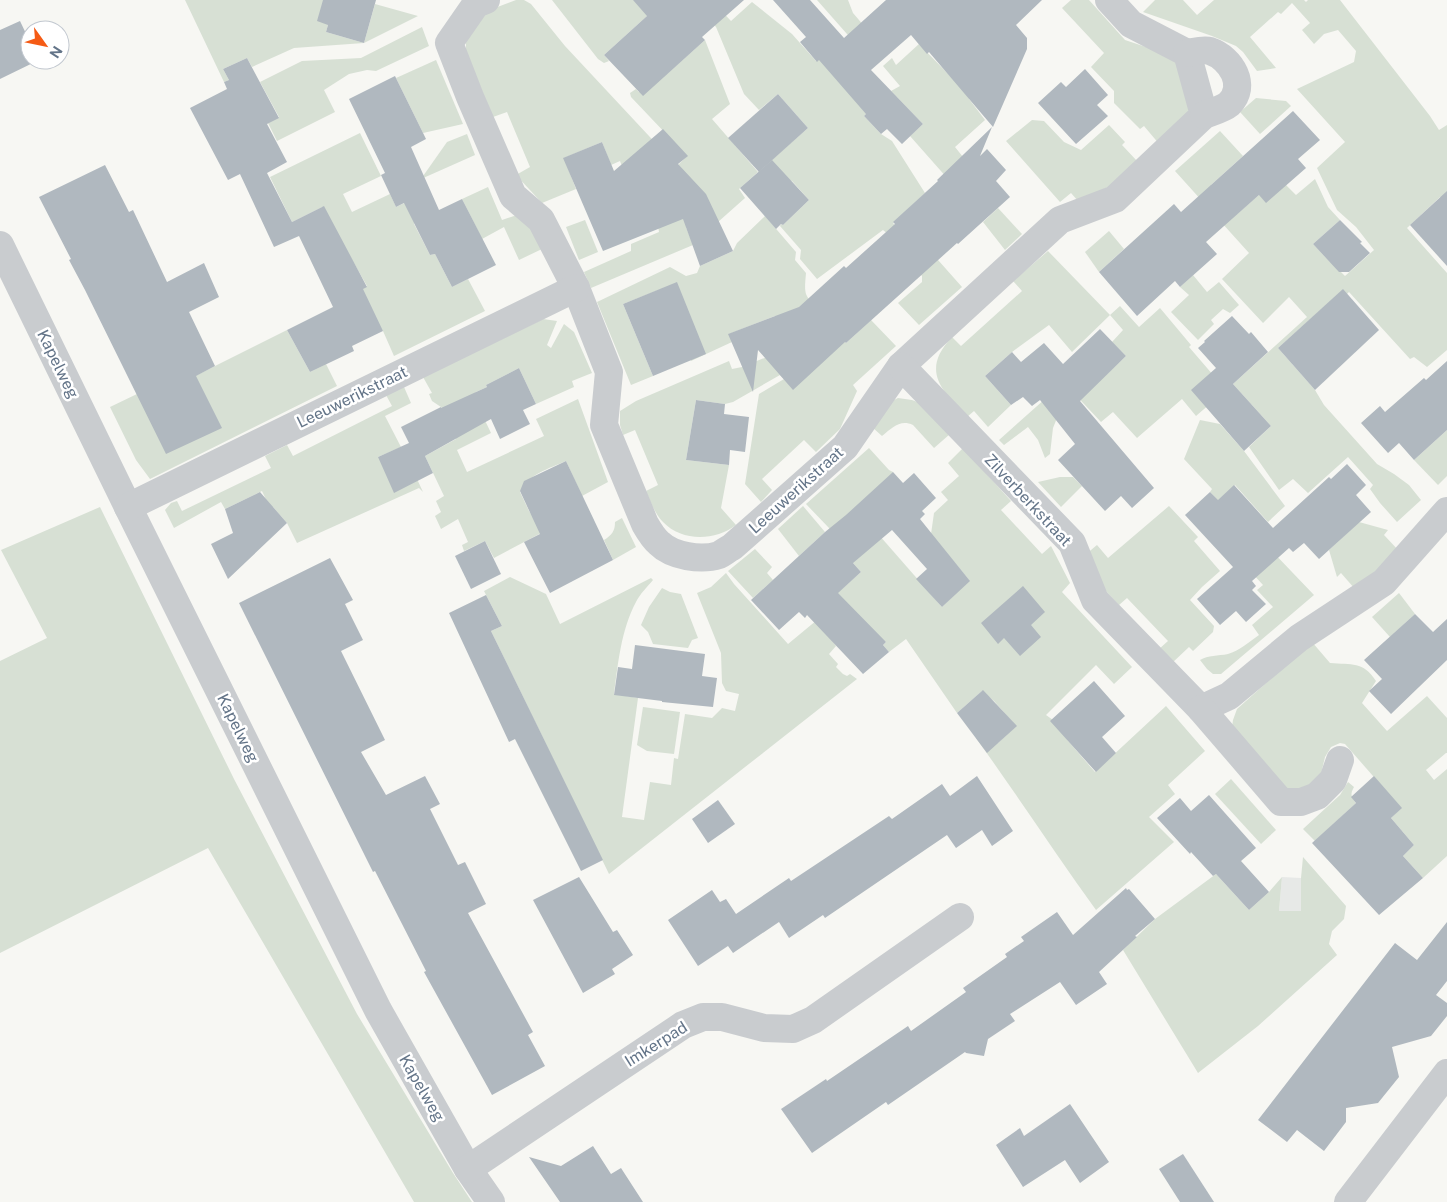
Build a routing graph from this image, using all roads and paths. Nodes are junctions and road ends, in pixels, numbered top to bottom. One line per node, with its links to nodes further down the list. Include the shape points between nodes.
1 (486, 0): 6 (street, Leeuwerikstraat, via 476,4 449,43 513,196 541,220)
2 (1109, 0): 3 (street, via 1131,24)
3 (1187, 53): 4 (street); 4 (street, Leeuwerikstraat, via 1210,51 1228,62 1235,75 1238,87 1235,97 1228,105)
4 (1204, 115): 7 (street, Leeuwerikstraat, via 1115,199 1060,220)
5 (0, 245): 8 (street, Kapelweg)
6 (576, 288): 7 (street, Leeuwerikstraat, via 609,372 604,424 645,524 659,544 669,551 690,557 704,558 732,547 845,447); 8 (street, Leeuwerikstraat)
7 (901, 366): 10 (street, Zilverberkstraat, via 1072,543 1096,600)
8 (128, 507): 14 (street, Kapelweg, via 378,1010)
9 (1447, 511): 10 (street, via 1384,582 1299,638 1228,696)
10 (1201, 709): 11 (street, Zilverberkstraat, via 1280,802 1301,802 1317,796 1333,780)
11 (1340, 760)
12 (960, 917): 14 (street, Imkerpad, via 813,1020 793,1029 764,1028 722,1017 703,1017 683,1025)
13 (1447, 1073): 16 (street)
14 (468, 1169): 15 (street, Kapelweg)
15 (491, 1202)
16 (1348, 1202)

